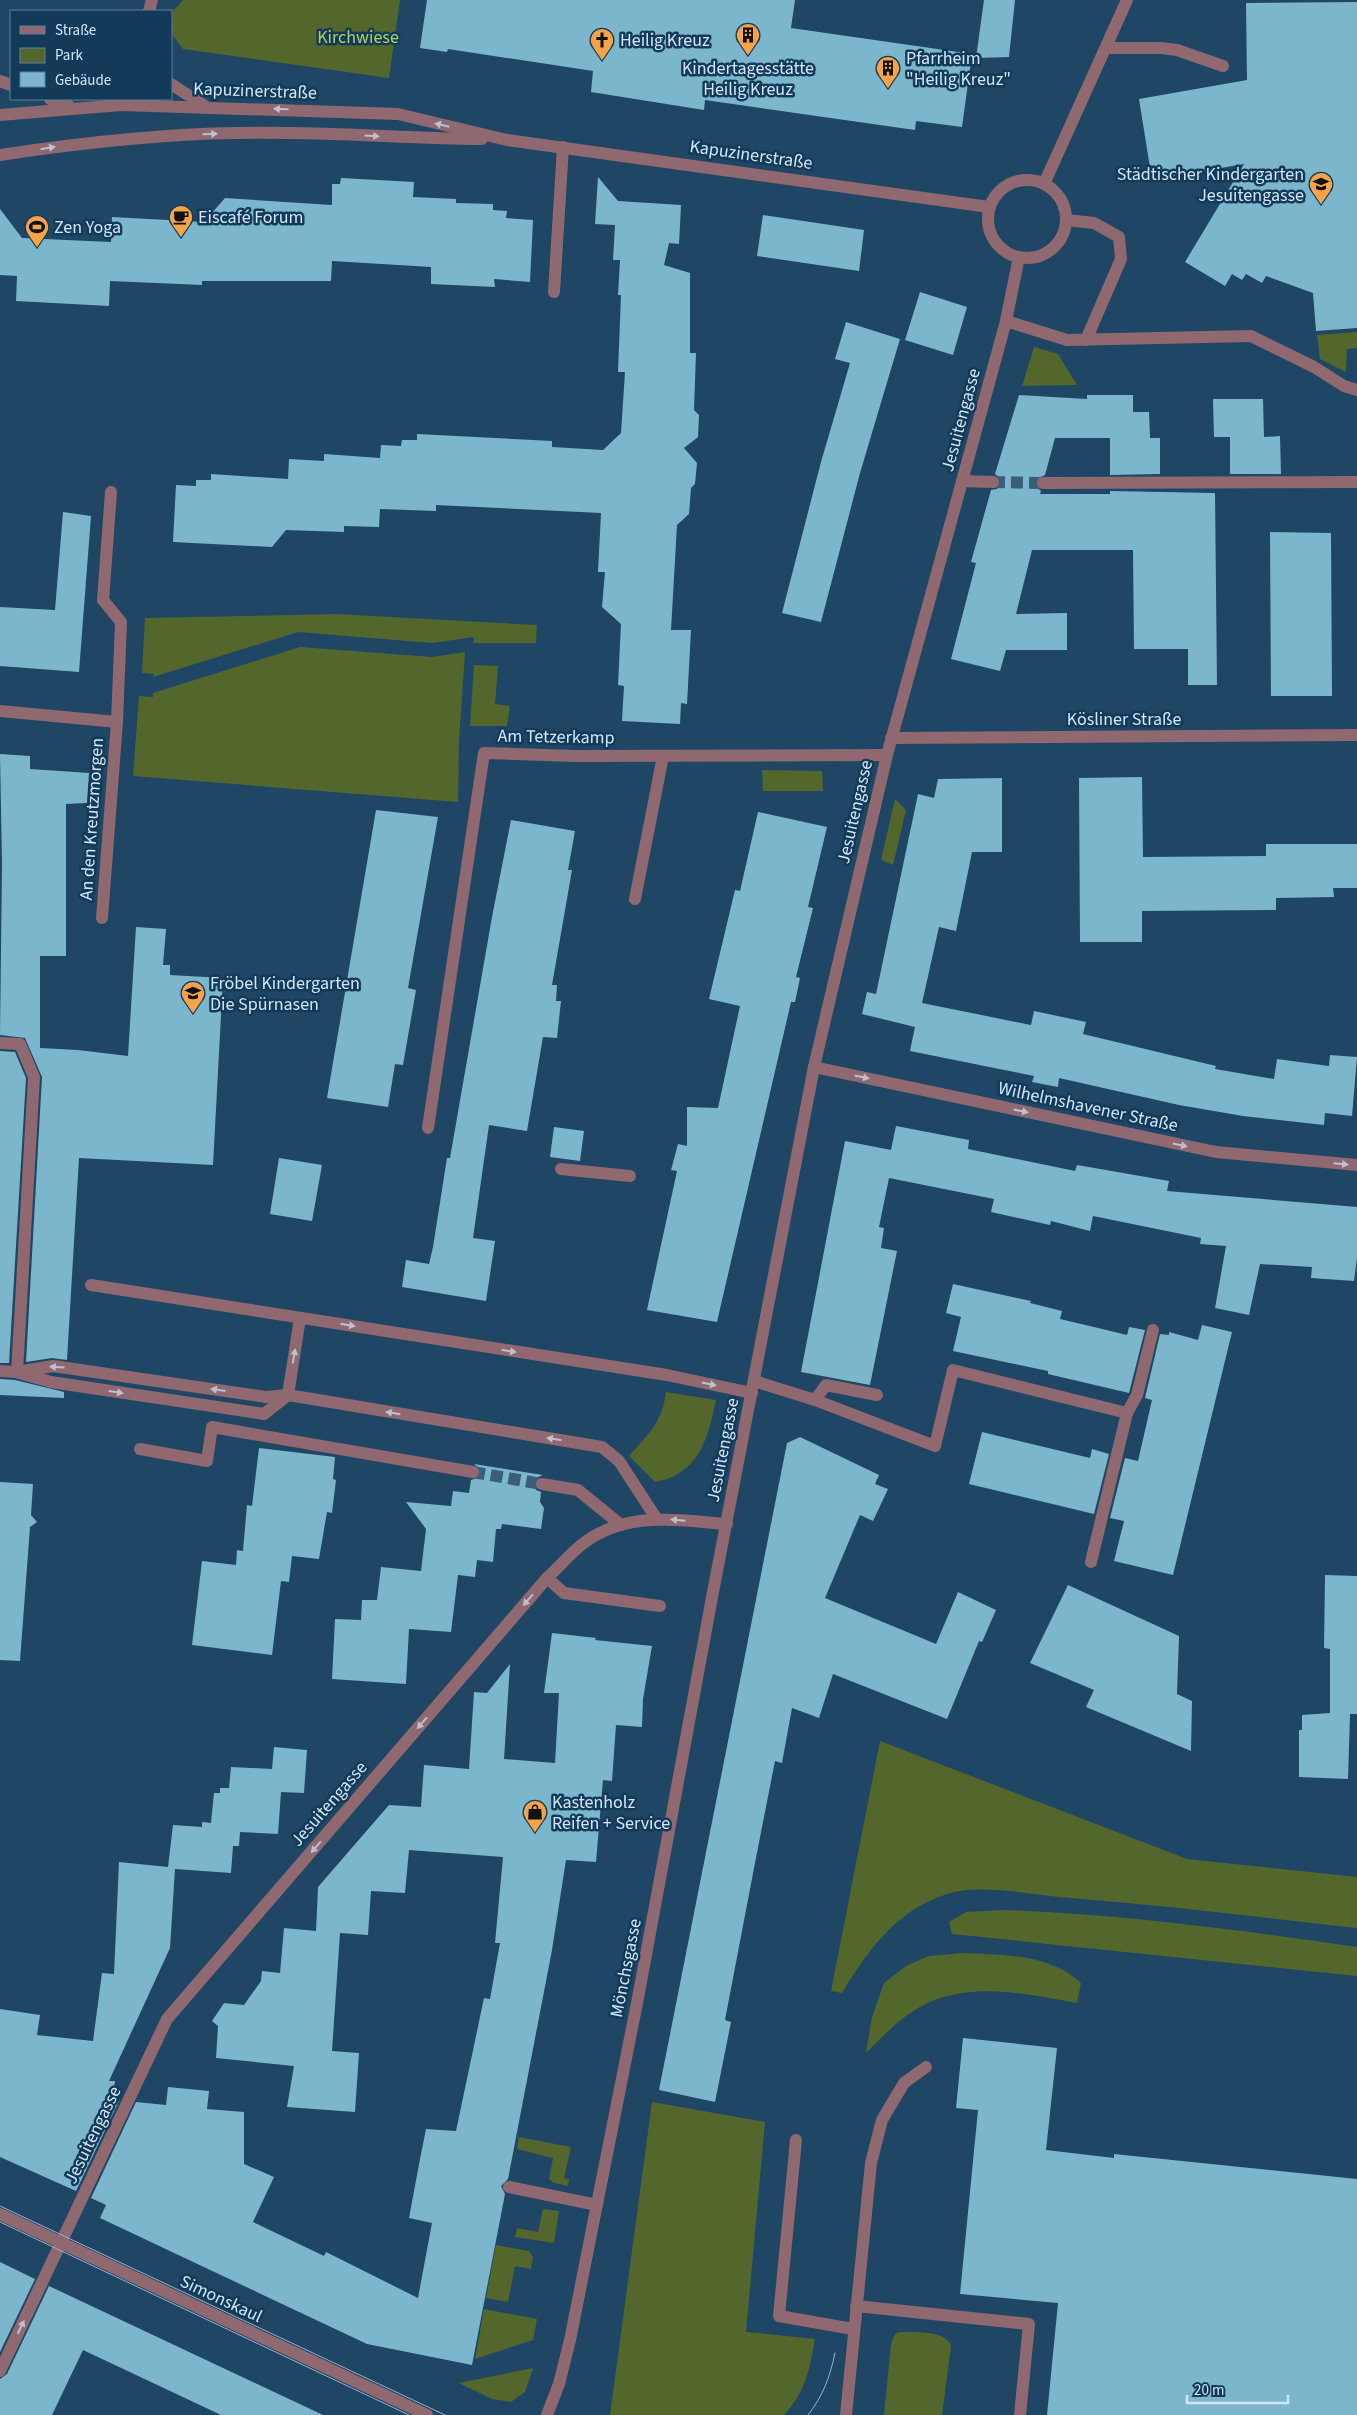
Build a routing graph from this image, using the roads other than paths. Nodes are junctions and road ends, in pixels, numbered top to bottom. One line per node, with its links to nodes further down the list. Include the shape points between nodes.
1 (1127, 0): 2 (street)
2 (1107, 48): 3 (street, via 1177,50); 12 (street)
3 (1223, 66)
4 (172, 85): 6 (street)
5 (53, 100): 7 (street)
6 (207, 107): 7 (street, Kapuzinerstraße, via 121,105); 9 (street, Kapuzinerstraße, one-way to 6, via 398,114)
7 (74, 108): 8 (street, Kapuzinerstraße)
8 (0, 115)
9 (507, 140): 10 (street, Kapuzinerstraße); 11 (street, Kapuzinerstraße, one-way to 9, via 147,136 239,132)
10 (563, 147): 13 (street, Kapuzinerstraße); 16 (street)
11 (0, 155)
12 (1044, 184): 13 (street, via 1032,180 1006,186); 14 (street, via 1058,195)
13 (990, 207): 15 (street, via 989,225 994,238 1002,248)
14 (1066, 220): 15 (street, via 1065,231 1046,253); 18 (street, via 1094,223 1119,237 1121,259)
15 (1019, 257): 17 (street, Jesuitengasse)
16 (554, 292)
17 (1006, 321): 18 (street, via 1067,340); 20 (street, Jesuitengasse)
18 (1086, 340): 19 (street, via 1251,336)
19 (1357, 390)
20 (962, 482): 21 (street); 28 (street, Jesuitengasse)
21 (993, 482)
22 (1357, 482): 23 (street)
23 (1043, 483)
24 (111, 492): 26 (street, An den Kreutzmorgen, via 103,600 121,622)
25 (0, 711): 26 (street, An den Kreutzmorgen)
26 (117, 722): 32 (street, An den Kreutzmorgen)
27 (1357, 735): 28 (street, Kösliner Straße)
28 (891, 738): 29 (street, Jesuitengasse)
29 (886, 755): 30 (street, Am Tetzerkamp); 34 (street, Jesuitengasse)
30 (663, 756): 31 (street); 35 (street, Am Tetzerkamp, via 484,753)
31 (635, 899)
32 (102, 918)
33 (0, 1043): 43 (street, via 20,1044 34,1077)
34 (814, 1067): 36 (street, Wilhelmshavener Straße, one-way to 36, via 1216,1152); 44 (street, Jesuitengasse)
35 (428, 1128)
36 (1357, 1165)
37 (561, 1169): 38 (street)
38 (630, 1176)
39 (91, 1284): 40 (street)
40 (300, 1318): 44 (street, one-way to 44); 46 (street, one-way to 40)
41 (1153, 1330): 48 (street, via 1137,1394)
42 (0, 1371): 43 (street)
43 (17, 1372): 46 (street, via 53,1366 266,1397)
44 (753, 1387): 47 (street, Jesuitengasse); 54 (street, Jesuitengasse)
45 (877, 1394): 47 (street, via 826,1385)
46 (288, 1395): 52 (street, one-way to 46, via 619,1461 602,1447)
47 (815, 1400): 48 (street, Jesuitengasse, via 935,1446 953,1370)
48 (1127, 1414): 55 (street)
49 (140, 1449): 50 (street, via 207,1461 212,1427)
50 (473, 1472)
51 (542, 1484): 53 (street, via 578,1490)
52 (656, 1518): 53 (street, Jesuitengasse); 54 (street, Jesuitengasse, one-way to 52)
53 (621, 1524): 56 (street, Jesuitengasse, via 580,1546)
54 (727, 1524): 61 (street, Mönchsgasse)
55 (1091, 1562)
56 (547, 1578): 57 (street, via 564,1593); 63 (street, Jesuitengasse, one-way to 63, via 167,2019)
57 (660, 1606)
58 (926, 2067): 64 (street, via 904,2083 882,2120 871,2164)
59 (796, 2140): 65 (street, via 779,2316)
60 (509, 2187): 61 (street)
61 (597, 2205): 68 (street, Mönchsgasse, via 560,2384)
62 (0, 2214): 63 (street, Simonskaul)
63 (60, 2243): 66 (street, Jesuitengasse, one-way to 63); 67 (street, Simonskaul)
64 (856, 2306): 65 (street); 70 (street, via 1029,2324)
65 (853, 2329): 69 (street)
66 (0, 2371)
67 (427, 2415)
68 (547, 2415)
69 (846, 2415)
70 (1020, 2415)

